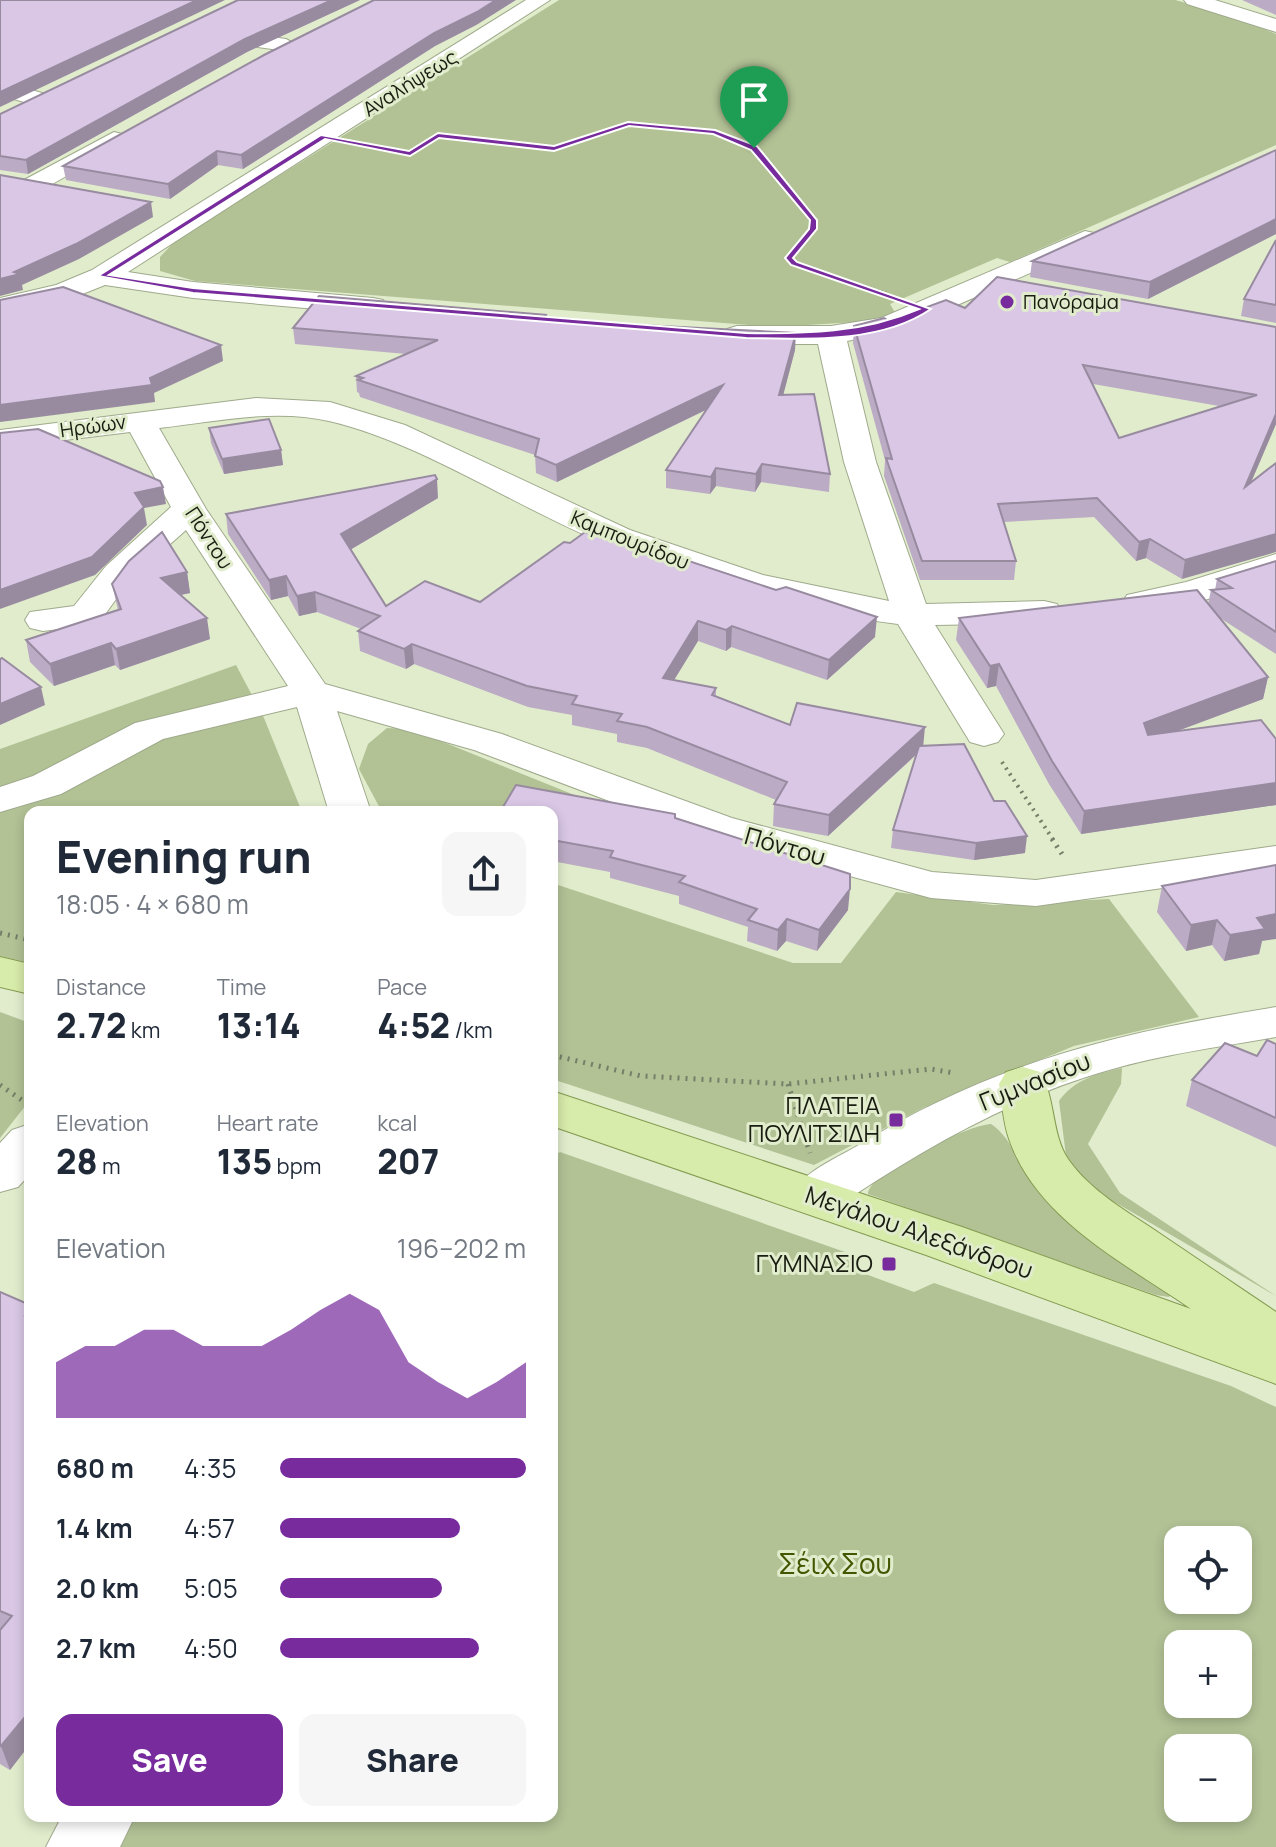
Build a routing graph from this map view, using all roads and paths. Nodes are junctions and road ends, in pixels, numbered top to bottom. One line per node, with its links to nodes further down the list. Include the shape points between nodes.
1 (540, 0): 13 (street, Αναλήψεως)
2 (1194, 0): 5 (street)
3 (1276, 5): 5 (street)
4 (222, 12): 7 (street, via 183,30 296,40)
5 (1240, 13): 6 (street)
6 (1276, 26)
7 (246, 65)
8 (67, 87): 10 (street)
9 (0, 88): 10 (street)
10 (41, 100): 11 (street)
11 (14, 112)
12 (130, 130): 14 (street, via 22,183)
13 (324, 137): 16 (street, Αναλήψεως); 23 (path, via 410,154 438,135 554,148 628,124 715,132 754,148 813,220 813,229 789,258 794,264)
14 (78, 193)
15 (167, 209): 16 (street)
16 (197, 214): 18 (street, Αναλήψεως)
17 (1103, 231): 19 (street)
18 (102, 276): 21 (street); 22 (street, via 182,289)
19 (988, 281): 20 (street); 23 (street)
20 (1028, 291)
21 (0, 306)
22 (395, 308)
23 (927, 309): 25 (street, via 881,327)
24 (715, 334): 25 (street)
25 (831, 335): 30 (street, via 860,462)
26 (139, 420): 27 (street, Ηρώων); 28 (street, Πόντου); 30 (street, Καμπουρίδου, via 276,406 341,413 394,432 650,550 798,595)
27 (0, 439)
28 (189, 509): 31 (street, via 118,573 85,616); 32 (street, Πόντου)
29 (1276, 564): 30 (street, Καμπουρίδου, via 1195,591 1095,608)
30 (912, 615): 33 (street)
31 (43, 620)
32 (311, 692): 34 (street, via 149,731 47,785); 35 (street, Πόντου); 37 (street, Πόντου, via 446,728 717,827 895,877 991,892)
33 (984, 734): 37 (path)
34 (0, 800)
35 (348, 806)
36 (1276, 859): 37 (street, Πόντου)
37 (1084, 888)
38 (0, 933): 39 (path)
39 (24, 939)
40 (0, 972): 41 (main road)
41 (24, 978)
42 (1276, 1022): 45 (street, Γυμνασίου, via 1101,1056)
43 (558, 1056): 44 (path, via 641,1076)
44 (788, 1084): 45 (path, via 931,1069); 51 (path)
45 (1025, 1084): 51 (street, Γυμνασίου); 52 (main road, via 1033,1137 1047,1168 1065,1189 1094,1215)
46 (0, 1085): 47 (path)
47 (24, 1101)
48 (558, 1113): 51 (main road, Μεγάλου Αλεξάνδρου)
49 (24, 1148): 50 (street)
50 (0, 1174)
51 (814, 1181): 53 (main road, Μεγάλου Αλεξάνδρου)
52 (1276, 1340)
53 (1276, 1362)
54 (98, 1822): 55 (street)
55 (80, 1847)

